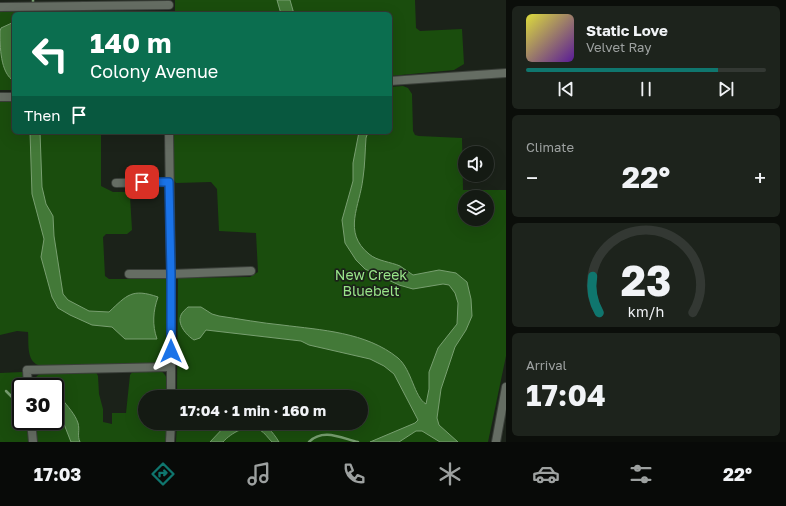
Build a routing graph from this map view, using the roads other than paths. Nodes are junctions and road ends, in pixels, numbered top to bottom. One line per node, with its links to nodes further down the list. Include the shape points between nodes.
1 (169, 2): 2 (street)
2 (4, 7)
3 (506, 73): 4 (street)
4 (392, 81)
5 (0, 97): 6 (street)
6 (12, 97)
7 (169, 134): 8 (street)
8 (169, 182): 9 (street); 12 (street)
9 (116, 183)
10 (251, 271): 12 (street)
11 (129, 274): 12 (street)
12 (171, 274): 13 (street)
13 (171, 367): 14 (street, via 27,370); 16 (street)
14 (27, 378)
15 (506, 387): 21 (street)
16 (171, 390)
17 (32, 430): 19 (street)
18 (170, 430): 20 (street)
19 (33, 442)
20 (170, 442)
21 (496, 442)

